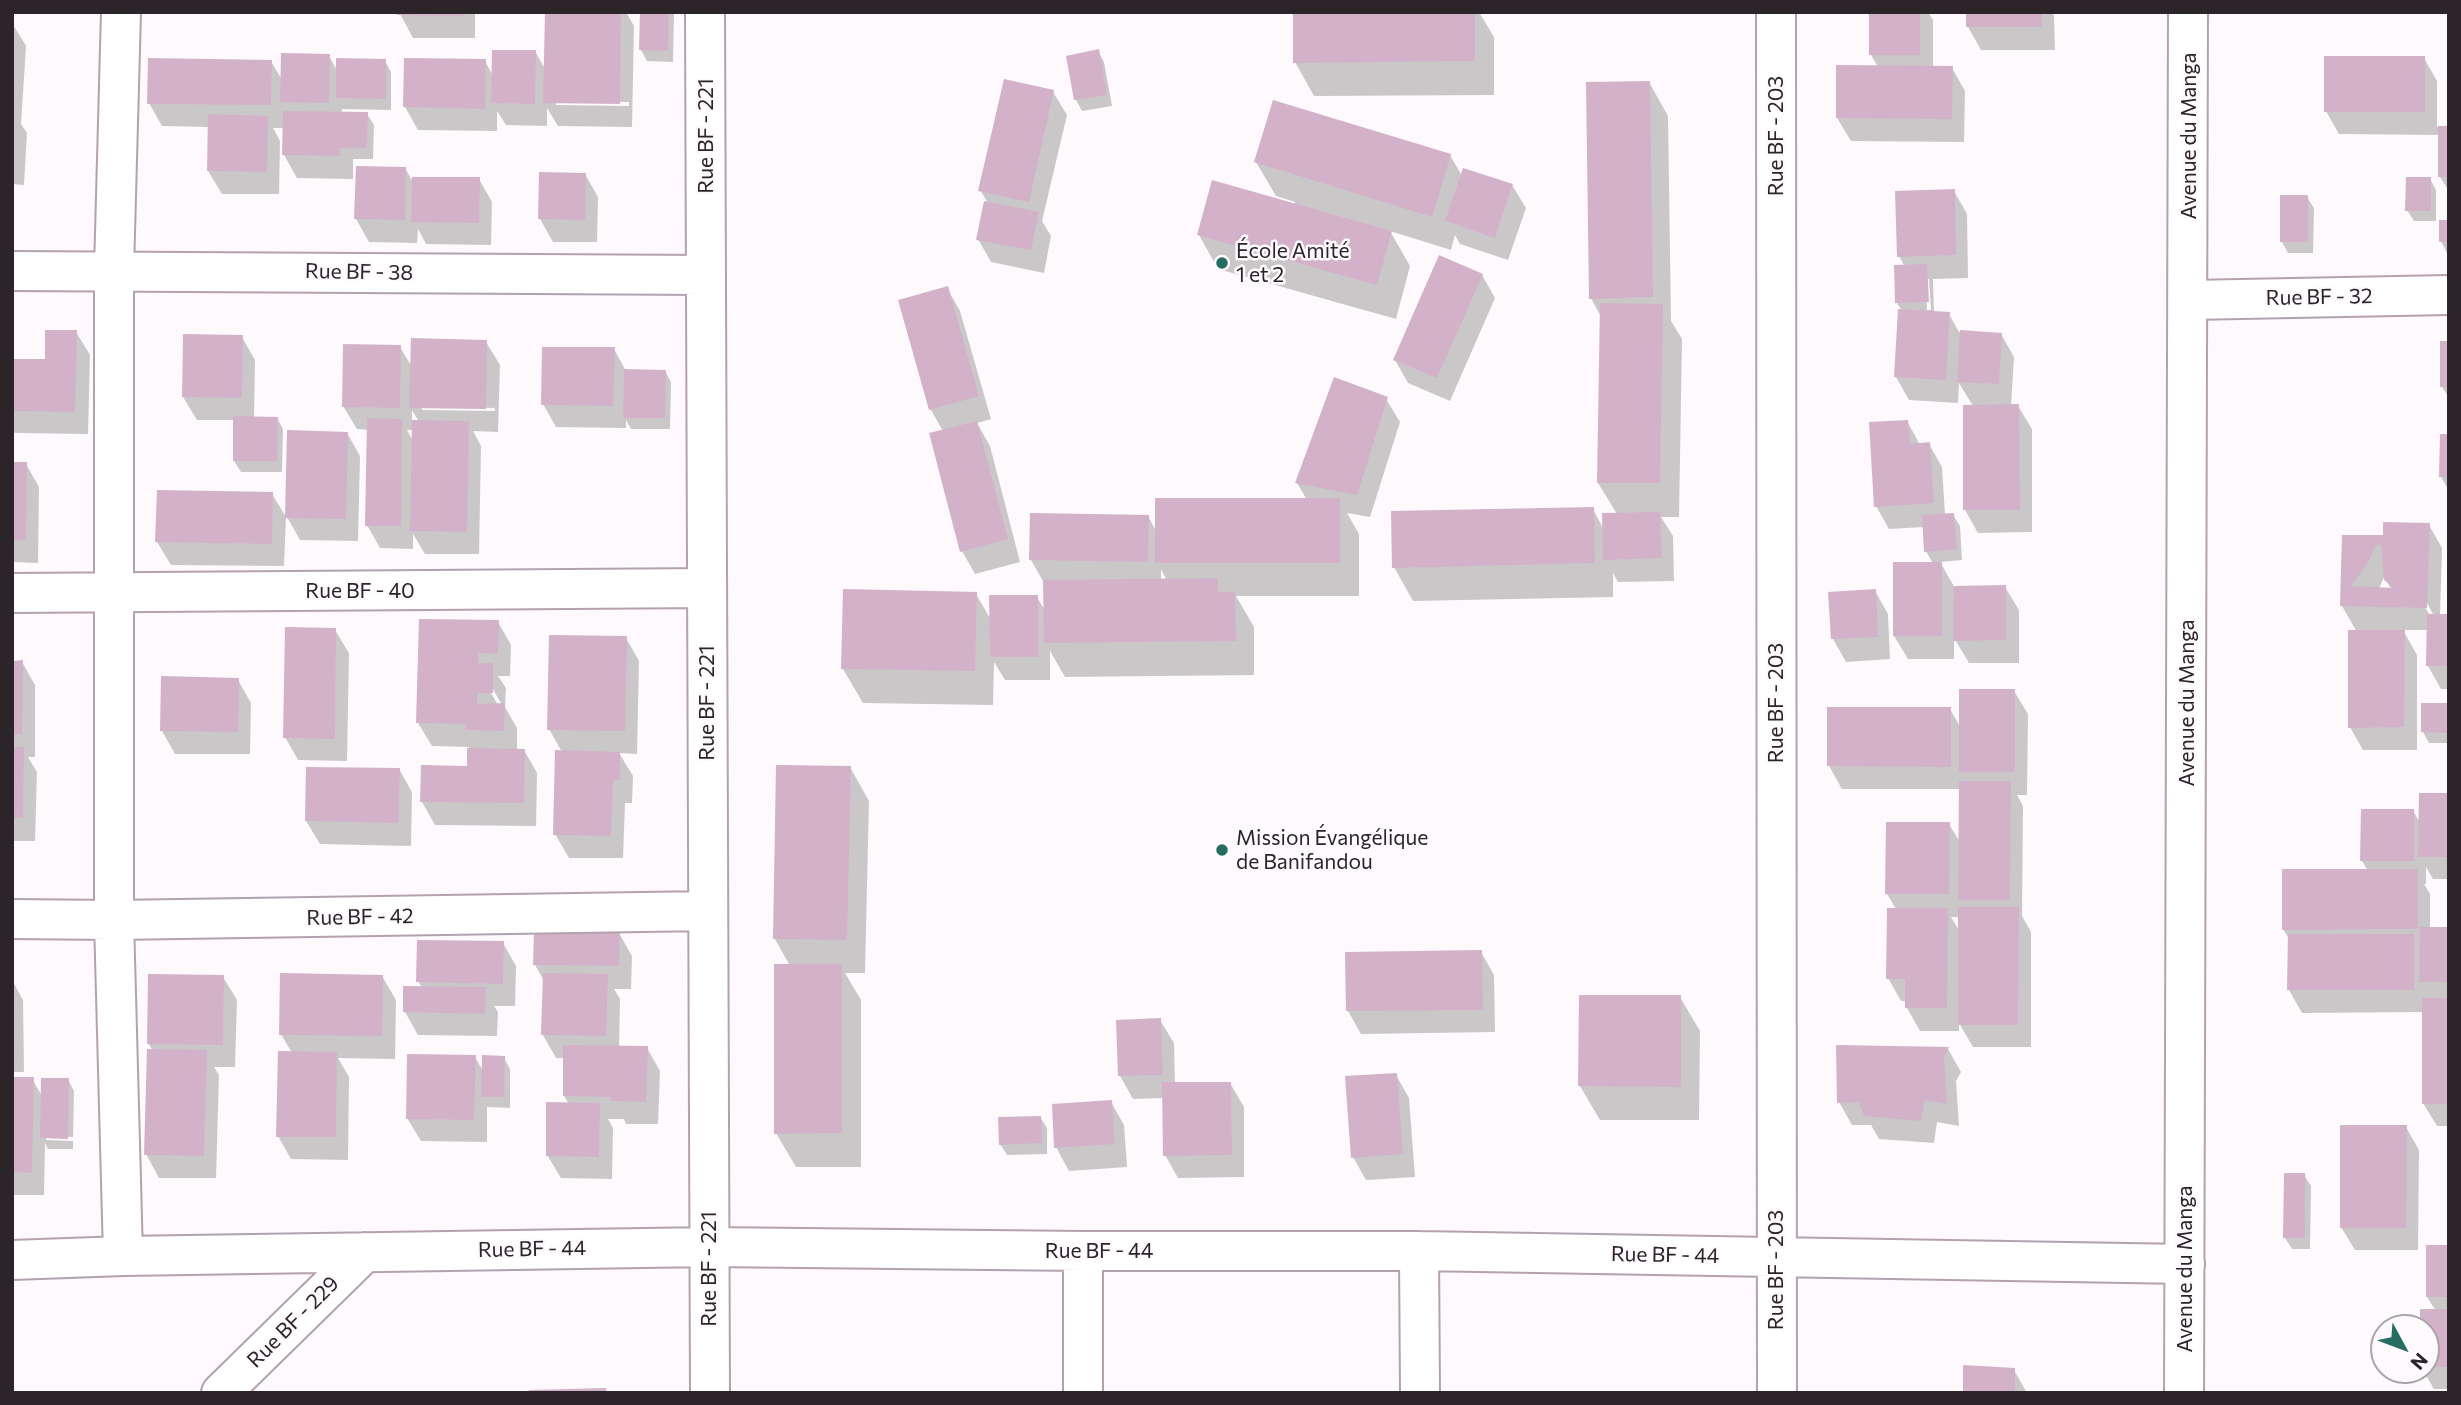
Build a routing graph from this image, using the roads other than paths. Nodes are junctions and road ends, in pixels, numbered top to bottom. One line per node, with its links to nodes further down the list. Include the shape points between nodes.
1 (121, 12): 5 (street)
2 (705, 12): 7 (street, Rue BF - 221)
3 (1776, 12): 21 (street, Rue BF - 203)
4 (2188, 12): 9 (street, Avenue du Manga)
5 (114, 270): 6 (street, Rue BF - 38); 7 (street, Rue BF - 38); 12 (street)
6 (12, 271)
7 (706, 275): 10 (street, Rue BF - 221)
8 (2449, 295): 9 (street, Rue BF - 32)
9 (2189, 300): 23 (street, Avenue du Manga)
10 (707, 589): 12 (street, Rue BF - 40); 13 (street, Rue BF - 221)
11 (12, 593): 12 (street, Rue BF - 40)
12 (115, 593): 15 (street)
13 (708, 911): 15 (street, Rue BF - 42); 16 (street, Rue BF - 221)
14 (12, 919): 15 (street, Rue BF - 42)
15 (114, 920): 20 (street)
16 (709, 1247): 17 (street, Rue BF - 44); 19 (street, Rue BF - 44); 25 (street, Rue BF - 221)
17 (1083, 1251): 18 (street, Rue BF - 44); 26 (street)
18 (1419, 1251): 21 (street, Rue BF - 44); 27 (street)
19 (365, 1252): 20 (street, Rue BF - 44); 24 (street, Rue BF - 229)
20 (123, 1256): 22 (street, Rue BF - 44)
21 (1776, 1257): 23 (street, Rue BF - 44); 28 (street, Rue BF - 203)
22 (12, 1260)
23 (2185, 1264): 29 (street, Avenue du Manga)
24 (221, 1393)
25 (710, 1393)
26 (1083, 1393)
27 (1420, 1393)
28 (1777, 1393)
29 (2184, 1393)

